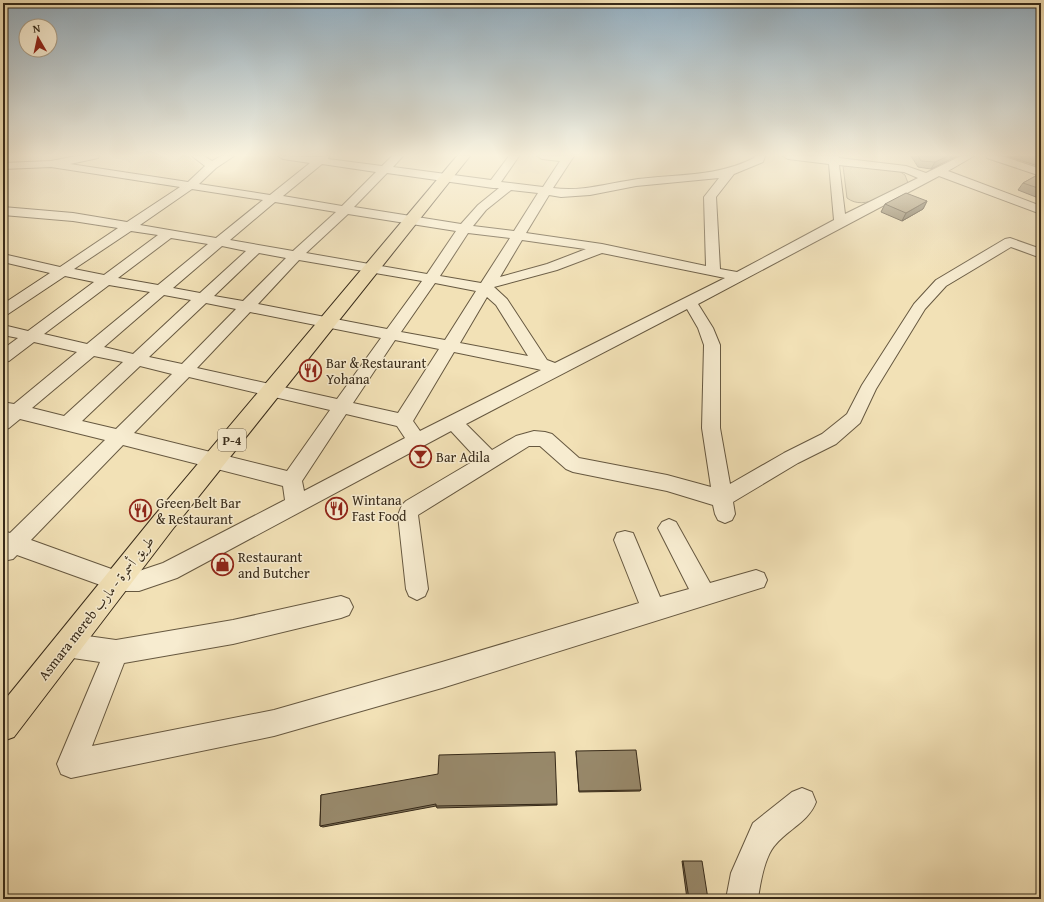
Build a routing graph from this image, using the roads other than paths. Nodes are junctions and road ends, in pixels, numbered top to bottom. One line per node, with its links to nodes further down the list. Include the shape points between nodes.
1 (171, 198): 16 (street)
2 (273, 198): 11 (street); 20 (street)
3 (357, 198): 11 (street)
4 (430, 198): 14 (highway, Asmara mereb طريق أسمرة - مارب / P-4)
5 (489, 198): 17 (street)
6 (541, 198): 19 (street)
7 (710, 198): 28 (street)
8 (837, 198): 15 (street)
9 (883, 198): 15 (street)
10 (1011, 198): 12 (street)
11 (346, 209): 14 (street); 23 (street)
12 (1041, 210)
13 (3, 211): 16 (street, via 73,217)
14 (412, 220): 17 (street); 26 (highway, Asmara mereb طريق أسمرة - مارب / P-4)
15 (840, 222): 29 (street)
16 (129, 226): 18 (street); 27 (street)
17 (463, 228): 19 (street); 30 (street)
18 (169, 233): 20 (street); 31 (street)
19 (518, 236): 22 (street); 32 (street)
20 (219, 242): 21 (street); 33 (street)
21 (257, 248): 23 (street); 34 (street)
22 (602, 248): 28 (street); 32 (street, via 552,267)
23 (297, 254): 26 (street); 36 (street)
24 (1041, 254): 60 (street, via 1010,242 941,283 919,308 891,350 854,418 829,439 792,458)
25 (3, 258): 27 (street)
26 (372, 268): 30 (street); 38 (highway, Asmara mereb طريق أسمرة - مارب / P-4)
27 (60, 271): 31 (street); 37 (street)
28 (713, 271): 29 (street)
29 (739, 277): 35 (street)
30 (431, 278): 32 (street); 40 (street)
31 (107, 280): 33 (street); 41 (street)
32 (488, 286): 42 (street); 46 (street)
33 (160, 291): 34 (street); 43 (street)
34 (201, 299): 36 (street); 45 (street)
35 (689, 302): 46 (street); 60 (street, via 706,328 712,345 711,428)
36 (246, 307): 38 (street); 47 (street)
37 (3, 311)
38 (328, 322): 40 (street); 48 (highway, Asmara mereb طريق أسمرة - مارب / P-4)
39 (3, 330): 41 (street)
40 (391, 334): 42 (street); 49 (street)
41 (31, 337): 43 (street); 44 (street)
42 (450, 346): 46 (street); 51 (street)
43 (89, 350): 45 (street); 50 (street)
44 (3, 357)
45 (135, 360): 47 (street); 53 (street)
46 (550, 367): 52 (street)
47 (185, 371): 48 (street); 54 (street)
48 (271, 391): 49 (street); 56 (highway, Asmara mereb طريق أسمرة - مارب / P-4)
49 (341, 406): 51 (street); 58 (street)
50 (7, 414): 53 (street)
51 (403, 421): 55 (street)
52 (453, 422): 55 (street); 57 (street)
53 (67, 424): 54 (street)
54 (119, 437): 56 (street); 63 (street)
55 (417, 441): 59 (street)
56 (215, 461): 58 (street); 65 (highway, Asmara mereb طريق أسمرة - مارب / P-4)
57 (490, 461): 60 (street, via 523,441 545,439 573,464 667,484); 66 (street, via 409,511)
58 (292, 480): 59 (street)
59 (296, 504): 65 (street, via 169,571 139,581)
60 (724, 507)
61 (669, 528): 67 (street)
62 (625, 540): 69 (street)
63 (6, 546): 65 (street)
64 (756, 580): 67 (street)
65 (117, 581): 70 (highway, Asmara mereb طريق أسمرة - مارب / P-4)
66 (417, 589)
67 (704, 595): 69 (street)
68 (341, 607): 71 (street, via 233,632)
69 (654, 610): 71 (street, via 274,723 71,764)
70 (66, 646): 71 (street); 72 (highway, Asmara mereb طريق أسمرة - مارب / P-4)
71 (116, 652)
72 (6, 716)
73 (802, 802): 74 (street, via 764,834 746,873)
74 (742, 899)

